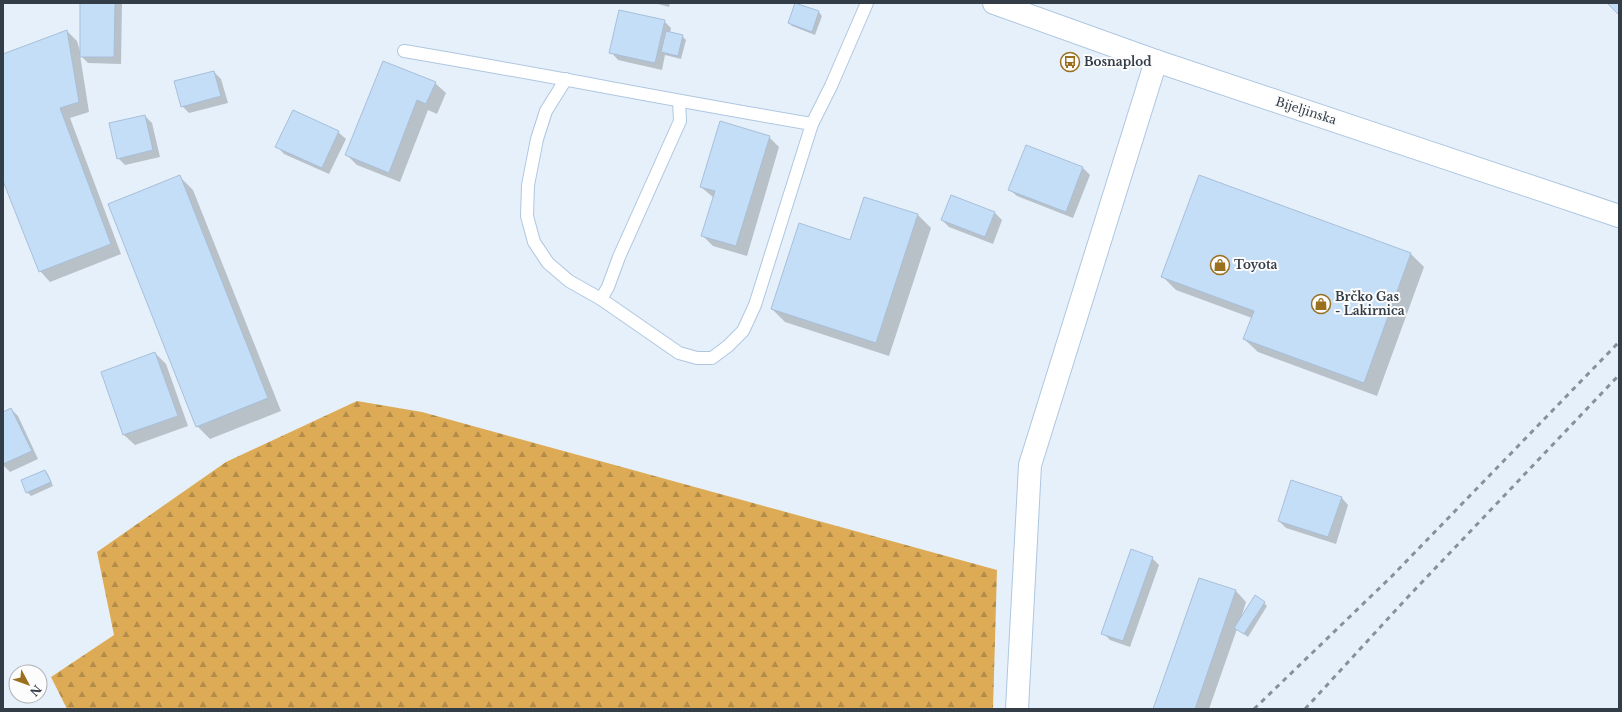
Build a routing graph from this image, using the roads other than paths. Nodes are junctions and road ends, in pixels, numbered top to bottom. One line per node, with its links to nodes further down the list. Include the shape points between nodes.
1 (867, 3): 7 (lane)
2 (994, 3): 4 (street, Bijeljinska)
3 (404, 51): 5 (lane)
4 (1156, 61): 8 (street, Bijeljinska); 10 (street, via 1030,465)
5 (566, 79): 6 (lane); 9 (lane, via 546,111 537,139 528,185 528,216 534,242 548,263 569,281)
6 (679, 102): 7 (lane); 9 (lane, via 680,121)
7 (812, 124): 9 (lane, via 755,305 743,331 728,346 712,358 697,358 679,353)
8 (1619, 216)
9 (601, 299)
10 (1017, 709)

